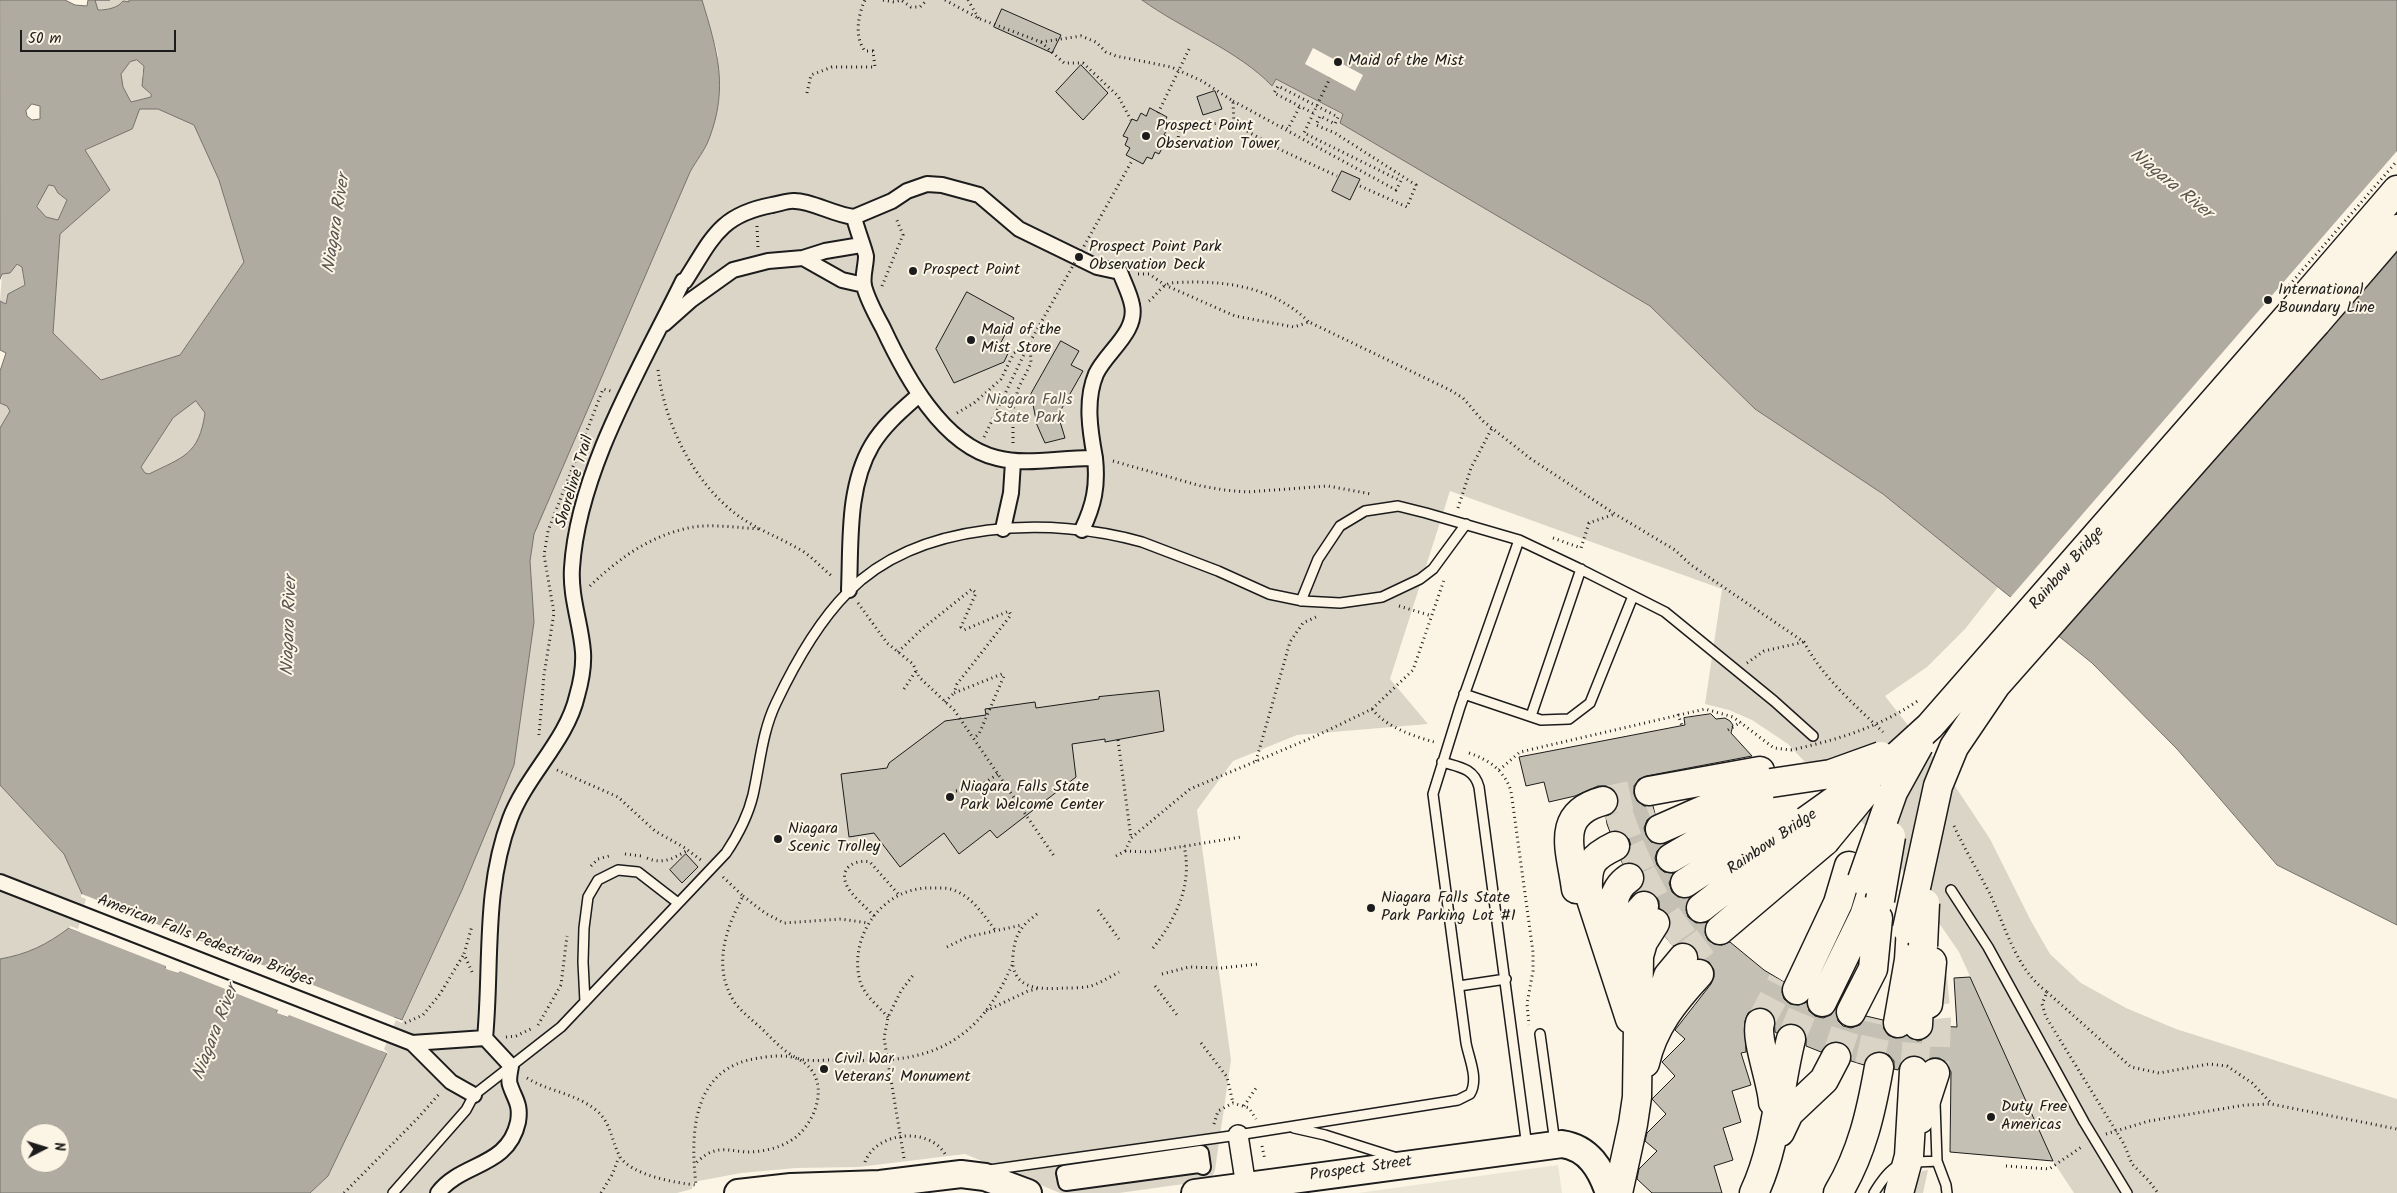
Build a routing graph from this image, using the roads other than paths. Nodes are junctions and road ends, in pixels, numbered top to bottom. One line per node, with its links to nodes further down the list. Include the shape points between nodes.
1 (2397, 190): 22 (highway, Rainbow Bridge, bridge)
2 (854, 217): 4 (street); 7 (street, Shoreline Trail, via 795,201 756,208 733,217 719,229 683,281); 9 (street, via 892,201 906,191 927,184 942,186 978,195 1019,229 1097,268 1120,272 1132,308 1130,326 1095,376 1090,412)
3 (2397, 229): 26 (highway, Rainbow Bridge, bridge, via 1987,696 1951,754 1938,786)
4 (861, 245): 5 (street); 6 (street, via 866,255)
5 (803, 258): 6 (street, via 842,280); 7 (street, via 768,261 733,270 691,300)
6 (864, 285): 8 (street, via 904,370)
7 (656, 334): 42 (street, Shoreline Trail, via 611,429 578,524 572,569 583,652 582,676 576,702 562,732 520,796 510,818 495,868)
8 (920, 395): 10 (street, via 957,436 978,451); 16 (street, via 892,420 866,456 852,522)
9 (1095, 458): 10 (street); 13 (street, via 1096,493)
10 (1013, 462): 12 (street, via 1011,494)
11 (1466, 524): 14 (lane); 18 (lane, via 1433,569 1392,593 1350,603); 18 (lane, via 1398,506 1365,512 1340,526 1318,559)
12 (1002, 529): 13 (lane); 16 (lane, via 952,536 929,543 885,564)
13 (1082, 530): 18 (lane, via 1142,542 1269,594)
14 (1519, 540): 15 (lane); 19 (lane)
15 (1581, 569): 17 (lane); 20 (lane)
16 (849, 590): 32 (lane, via 820,627 776,703 744,820 726,853)
17 (1633, 596): 20 (lane, via 1590,703 1569,719 1541,720); 21 (lane, via 1665,612)
18 (1301, 601)
19 (1464, 694): 20 (lane); 23 (lane)
20 (1531, 716)
21 (1813, 736)
22 (1901, 758): 25 (highway, Rainbow Bridge, bridge); 25 (highway); 25 (highway, bridge, via 1833,780); 25 (highway, bridge, via 1862,795); 29 (highway, bridge); 29 (highway, bridge, via 1892,830)
23 (1442, 762): 36 (lane, via 1469,770 1479,786); 37 (lane, via 1433,800)
24 (1603, 801): 30 (highway, via 1582,809 1571,825)
25 (1794, 811): 27 (highway); 27 (highway, Rainbow Bridge, via 1752,855); 27 (highway, via 1732,822); 27 (highway, via 1707,796)
26 (1929, 827): 34 (highway, bridge); 34 (highway, Rainbow Bridge, bridge)
27 (1685, 874)
28 (0, 882): 43 (street, American Falls Pedestrian Bridges)
29 (1865, 888): 29 (highway, via 1850,911 1816,998)
30 (1576, 889): 33 (highway, via 1581,851 1593,838); 35 (highway, via 1583,914)
31 (1951, 890): 72 (lane, via 1988,948 2094,1140)
32 (678, 904): 38 (lane); 38 (lane, via 638,872 618,870 598,880 588,897 584,928)
33 (1648, 905): 35 (highway, via 1617,889 1613,899); 35 (highway, via 1602,852 1593,859 1588,881 1590,901); 39 (highway, via 1640,948); 39 (highway, via 1668,976 1664,985)
34 (1916, 937): 40 (highway)
35 (1619, 954): 39 (highway); 39 (highway)
36 (1506, 979): 37 (lane); 51 (lane)
37 (1459, 986): 48 (lane, via 1474,1079 1472,1090 1463,1099)
38 (585, 1002): 44 (lane, via 545,1042)
39 (1637, 1013): 66 (highway, via 1637,1084 1633,1124)
40 (1903, 1023)
41 (1540, 1034): 50 (lane)
42 (485, 1038): 43 (street); 44 (street)
43 (412, 1043): 46 (street, via 451,1082)
44 (511, 1066): 46 (lane); 61 (street, via 509,1084 518,1108 514,1136 503,1151 485,1164 453,1178)
45 (1906, 1071): 52 (highway, via 1881,1099); 52 (highway, via 1867,1124); 54 (highway, via 1902,1088); 54 (highway, via 1922,1112); 55 (lane)
46 (474, 1094): 60 (lane, via 466,1110)
47 (1780, 1108): 47 (highway, via 1798,1041 1824,1080); 67 (highway, via 1770,1151)
48 (1289, 1127): 49 (lane); 56 (lane)
49 (1238, 1136): 57 (lane); 59 (street)
50 (1555, 1144): 51 (main road, Prospect Street); 65 (main road, Prospect Street, via 1575,1146 1587,1154)
51 (1527, 1147): 56 (main road, Prospect Street)
52 (1859, 1152): 68 (highway)
53 (1201, 1153): 53 (street, via 1064,1173 1066,1183 1203,1167)
54 (1909, 1155): 55 (lane); 69 (lane, via 1889,1170); 70 (highway)
55 (1937, 1161): 71 (lane)
56 (1415, 1163): 59 (main road, Prospect Street)
57 (954, 1167): 58 (main road); 63 (main road)
58 (908, 1180): 62 (main road)
59 (1246, 1189): 64 (main road, Prospect Street)
60 (393, 1193)
61 (438, 1193)
62 (738, 1193)
63 (1028, 1193)
64 (1195, 1193)
65 (1609, 1193)
66 (1618, 1193)
67 (1754, 1193)
68 (1838, 1193)
69 (1874, 1193)
70 (1899, 1193)
71 (1947, 1193)
72 (2127, 1193)

